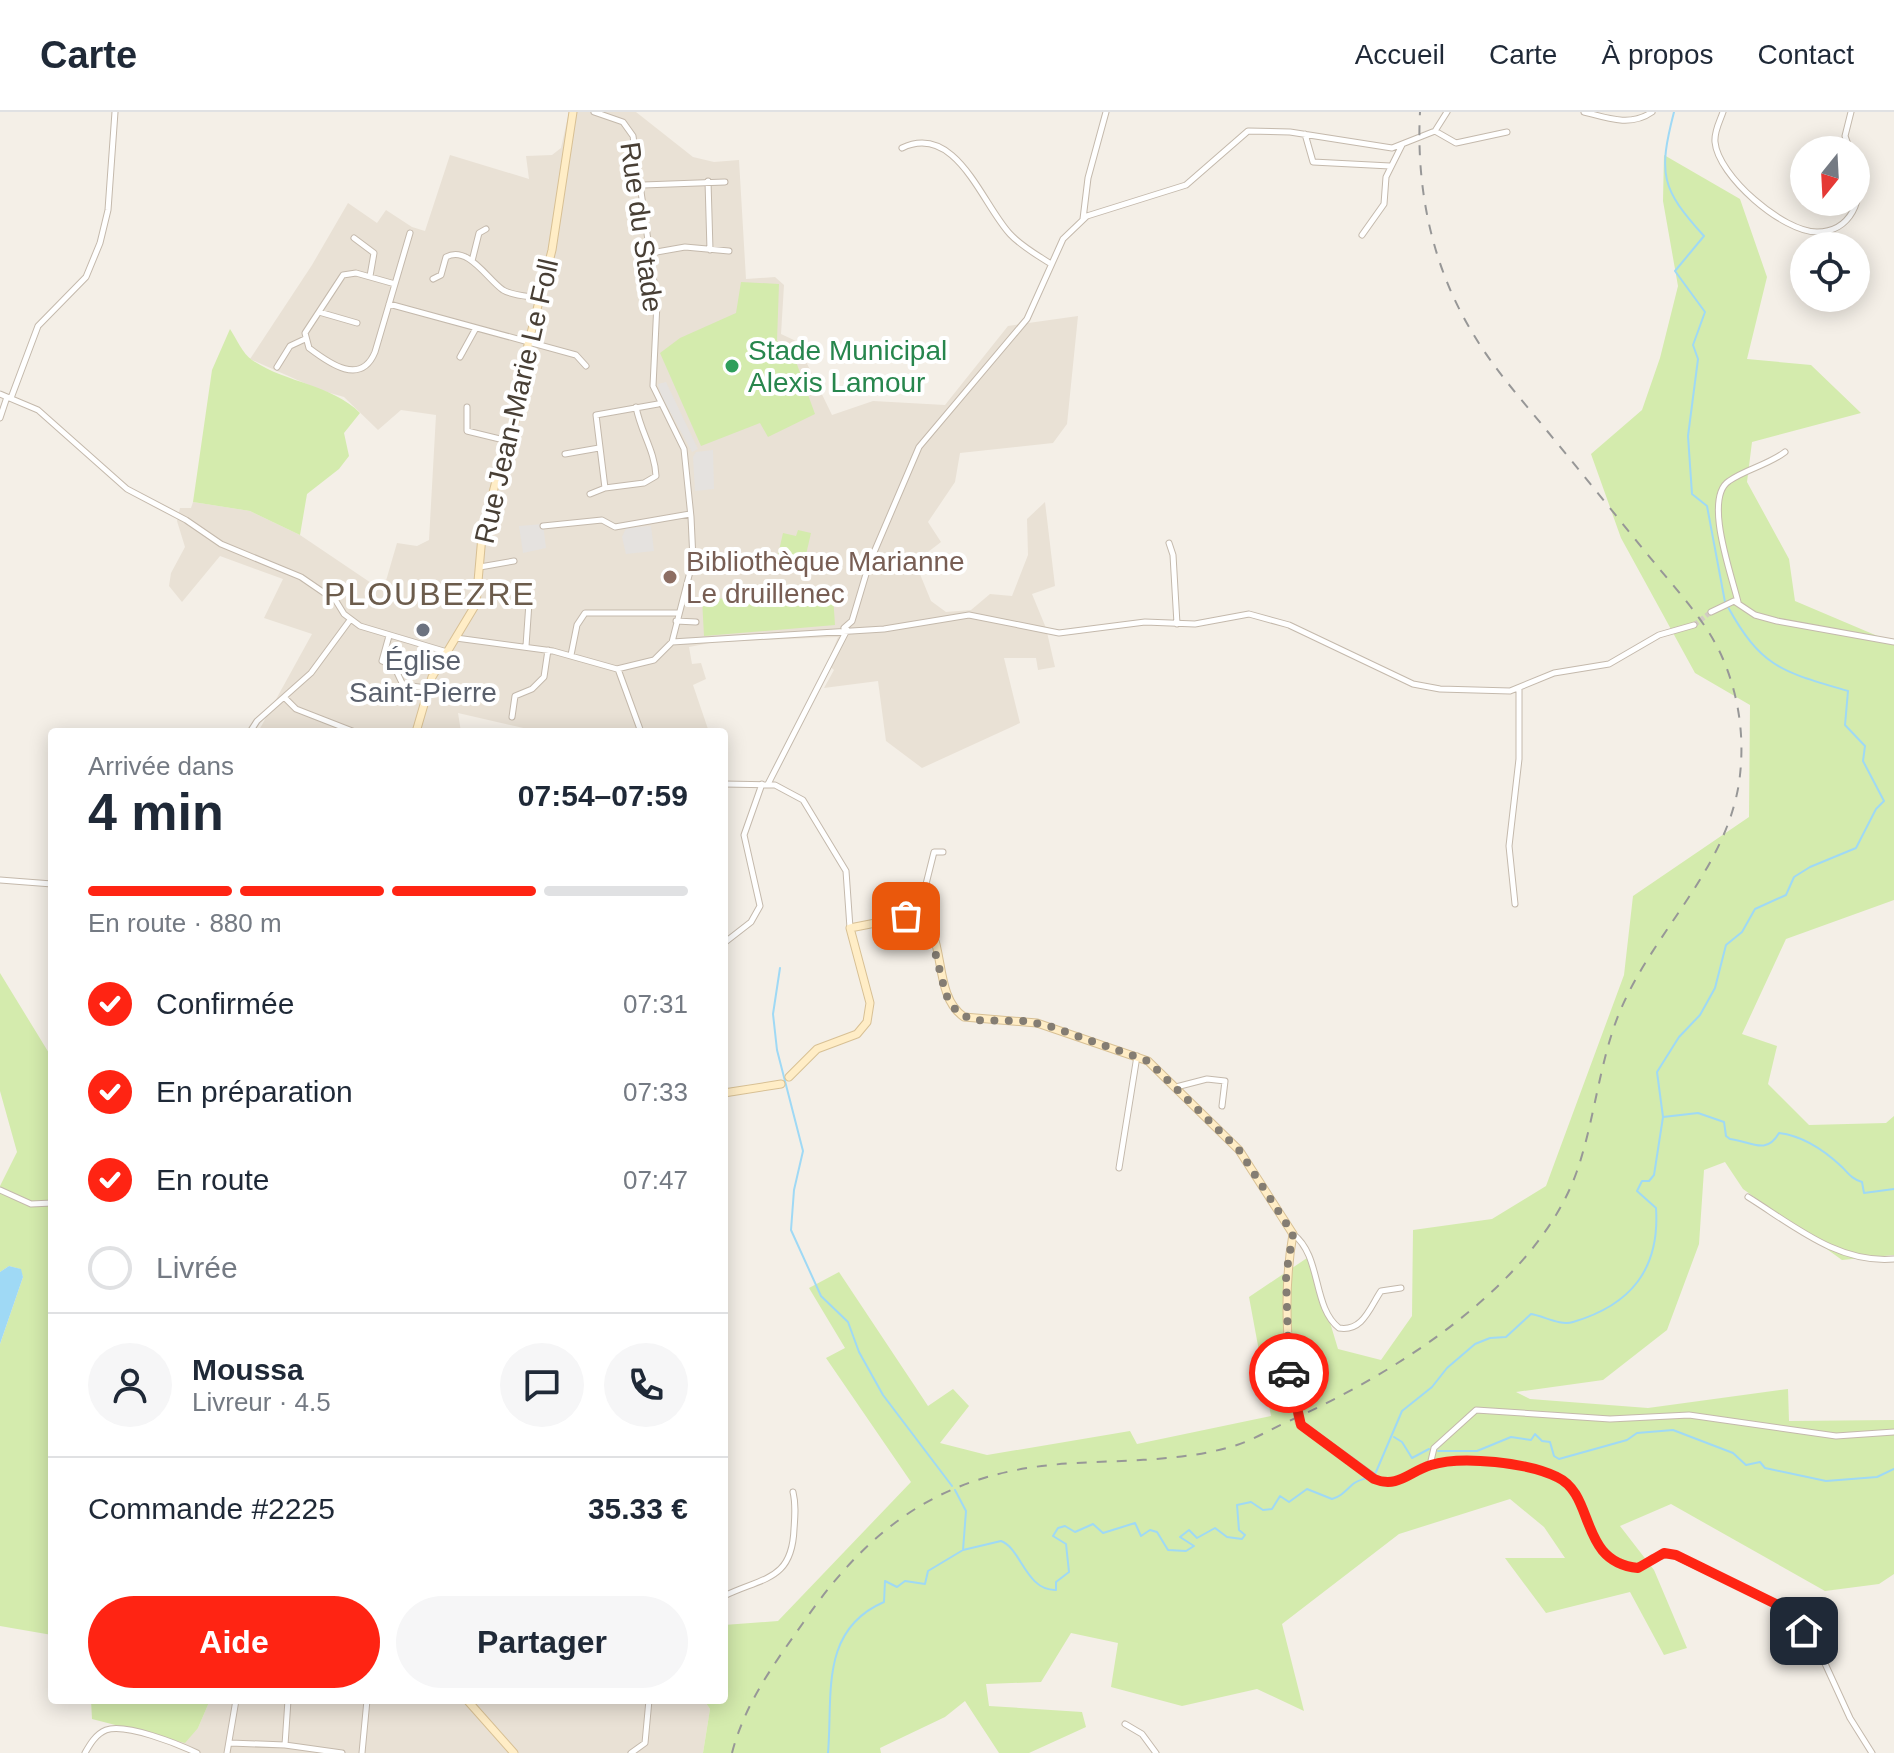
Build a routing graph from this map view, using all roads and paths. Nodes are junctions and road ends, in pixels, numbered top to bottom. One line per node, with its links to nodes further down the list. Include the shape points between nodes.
1 (115, 112): 44 (street, via 108,210 100,243 86,277 38,326)
2 (573, 112): 34 (street, Rue Jean-Marie Le Foll)
3 (594, 112): 19 (street, Rue du Stade, via 614,117 630,130)
4 (1106, 112): 21 (street, via 1085,189)
5 (1447, 112): 10 (street)
6 (1584, 112): 7 (street, via 1623,121)
7 (1652, 112)
8 (1723, 112): 20 (street, via 1715,140 1718,154 1747,194 1801,228 1819,232)
9 (1851, 112): 13 (street)
10 (1435, 131): 11 (street, via 1456,143); 14 (street)
11 (1507, 132)
12 (1304, 134): 14 (street, via 1392,148); 16 (street, via 1313,162); 21 (street, via 1243,133 1186,185)
13 (1845, 136)
14 (1402, 145): 16 (street)
15 (902, 148): 30 (street, via 926,143 951,153 1007,231)
16 (1390, 166): 24 (street, via 1384,204)
17 (708, 181): 18 (street); 19 (street); 26 (street)
18 (725, 182)
19 (643, 185): 28 (street, Rue du Stade)
20 (1849, 216)
21 (1083, 219): 30 (street, via 1059,245)
22 (486, 229): 29 (street, via 480,231)
23 (410, 233): 33 (street)
24 (1362, 235)
25 (354, 238): 31 (street, via 374,253)
26 (710, 250): 27 (street); 28 (street, via 685,247)
27 (729, 251)
28 (651, 253): 45 (street, Rue du Stade, via 657,303 651,374)
29 (472, 261): 32 (street, via 450,254 441,275); 34 (street, via 506,292)
30 (1051, 264): 69 (street, via 1027,319 919,447 869,564 852,621)
31 (370, 276): 33 (street); 36 (street, via 347,273)
32 (433, 279)
33 (395, 284): 35 (street)
34 (540, 298): 40 (street, Rue Jean-Marie Le Foll)
35 (389, 304): 38 (street); 39 (street, via 375,352 363,369 340,368 309,348)
36 (319, 312): 37 (street); 39 (street)
37 (357, 323)
38 (476, 328): 40 (street); 41 (street)
39 (305, 339): 43 (street, via 290,346)
40 (529, 341): 42 (street, via 576,355); 49 (street, Rue Jean-Marie Le Foll)
41 (460, 357)
42 (586, 366)
43 (277, 367)
44 (6, 396): 48 (street); 64 (street, via 38,410 127,489 221,544 301,577 336,601)
45 (658, 404): 47 (street); 55 (street, Rue du Stade, via 684,449)
46 (467, 407): 49 (street, via 467,431)
47 (636, 407): 50 (street, via 598,414); 53 (street, via 641,433 653,451 656,476 644,483)
48 (0, 418)
49 (509, 441): 59 (street, Rue Jean-Marie Le Foll, via 482,536)
50 (599, 448): 52 (street); 53 (street)
51 (1785, 452): 61 (street, via 1729,481 1721,491 1717,509)
52 (565, 454)
53 (605, 488): 54 (street)
54 (590, 494)
55 (690, 514): 56 (street, via 615,527 602,520); 63 (street, Rue du Stade, via 693,560)
56 (543, 526)
57 (1169, 543): 67 (street)
58 (514, 561): 59 (street)
59 (480, 567): 71 (street, Rue Jean-Marie Le Foll, via 476,604)
60 (530, 588): 74 (street)
61 (1736, 602): 62 (street); 73 (street, via 1777,621)
62 (1711, 612)
63 (677, 613): 65 (street, Rue du Stade); 77 (street, via 585,613)
64 (350, 620): 70 (street); 81 (street)
65 (676, 621): 66 (street); 72 (street, Rue du Stade)
66 (696, 622)
67 (1177, 624): 69 (street, via 1145,622 1059,633 969,615); 80 (street, via 1260,615 1413,684)
68 (1694, 625): 80 (street, via 1659,635 1609,664 1554,673)
69 (843, 630): 72 (street); 88 (street)
70 (389, 636): 76 (street); 79 (street, via 382,661 394,666 403,685)
71 (456, 638): 74 (street); 76 (street, Rue Jean-Marie Le Foll)
72 (672, 642): 78 (street, via 654,660)
73 (1894, 642)
74 (526, 646): 75 (street)
75 (548, 650): 77 (street); 82 (street, via 544,677 515,696)
76 (447, 652): 79 (street, Rue Jean-Marie Le Foll)
77 (571, 655): 78 (street)
78 (617, 669): 86 (street)
79 (427, 688): 85 (street, Rue Jean-Marie Le Foll)
80 (1519, 689): 92 (street, via 1519,759 1509,846)
81 (285, 698): 83 (street); 84 (street, via 296,709)
82 (512, 717)
83 (253, 728)
84 (345, 728)
85 (417, 728)
86 (639, 728)
87 (728, 784): 88 (street)
88 (765, 784): 94 (street, via 798,796 840,859 846,871); 95 (street, via 744,835 760,906 751,922)
89 (943, 852): 93 (street, via 934,852 929,866)
90 (0, 880): 91 (street)
91 (48, 884)
92 (1515, 904)
93 (924, 920): 94 (street, via 906,916); 96 (street, via 946,995 964,1017 1037,1023)
94 (850, 928): 97 (street, via 870,1003 867,1022 857,1034 817,1049)
95 (728, 940)
96 (1137, 1055): 99 (street); 102 (street)
97 (789, 1077): 98 (street)
98 (781, 1084): 100 (street)
99 (1176, 1087): 101 (street, via 1207,1079 1225,1081); 106 (street, via 1239,1150)
100 (728, 1092)
101 (1222, 1106)
102 (1119, 1168)
103 (0, 1190): 105 (street, via 31,1204)
104 (1748, 1197): 107 (street, via 1839,1252)
105 (48, 1203)
106 (1293, 1234): 108 (street, via 1305,1245 1339,1328 1363,1320 1381,1291); 109 (street, via 1286,1275 1289,1371)
107 (1894, 1259)
108 (1401, 1288)
109 (1299, 1422): 111 (street, via 1374,1479 1406,1479)
110 (1894, 1432): 111 (street, via 1836,1436 1689,1415 1610,1419 1476,1410 1434,1448)
111 (1430, 1465): 130 (street, via 1486,1461 1560,1478 1577,1495 1592,1538 1619,1561 1638,1568 1671,1554 1782,1607 1816,1644)
112 (793, 1492): 113 (street, via 793,1545 786,1565)
113 (728, 1594)
114 (235, 1704): 120 (street)
115 (288, 1704): 121 (street)
116 (367, 1704): 126 (street)
117 (473, 1704): 127 (street)
118 (649, 1704): 128 (street, via 645,1743)
119 (1125, 1724): 129 (street, via 1142,1734)
120 (230, 1743): 121 (street); 124 (street)
121 (285, 1745): 125 (street)
122 (85, 1753): 123 (street, via 92,1741 111,1729 134,1731)
123 (197, 1753)
124 (227, 1753)
125 (342, 1753)
126 (362, 1753)
127 (514, 1753)
128 (631, 1753)
129 (1156, 1753)
130 (1872, 1753)

